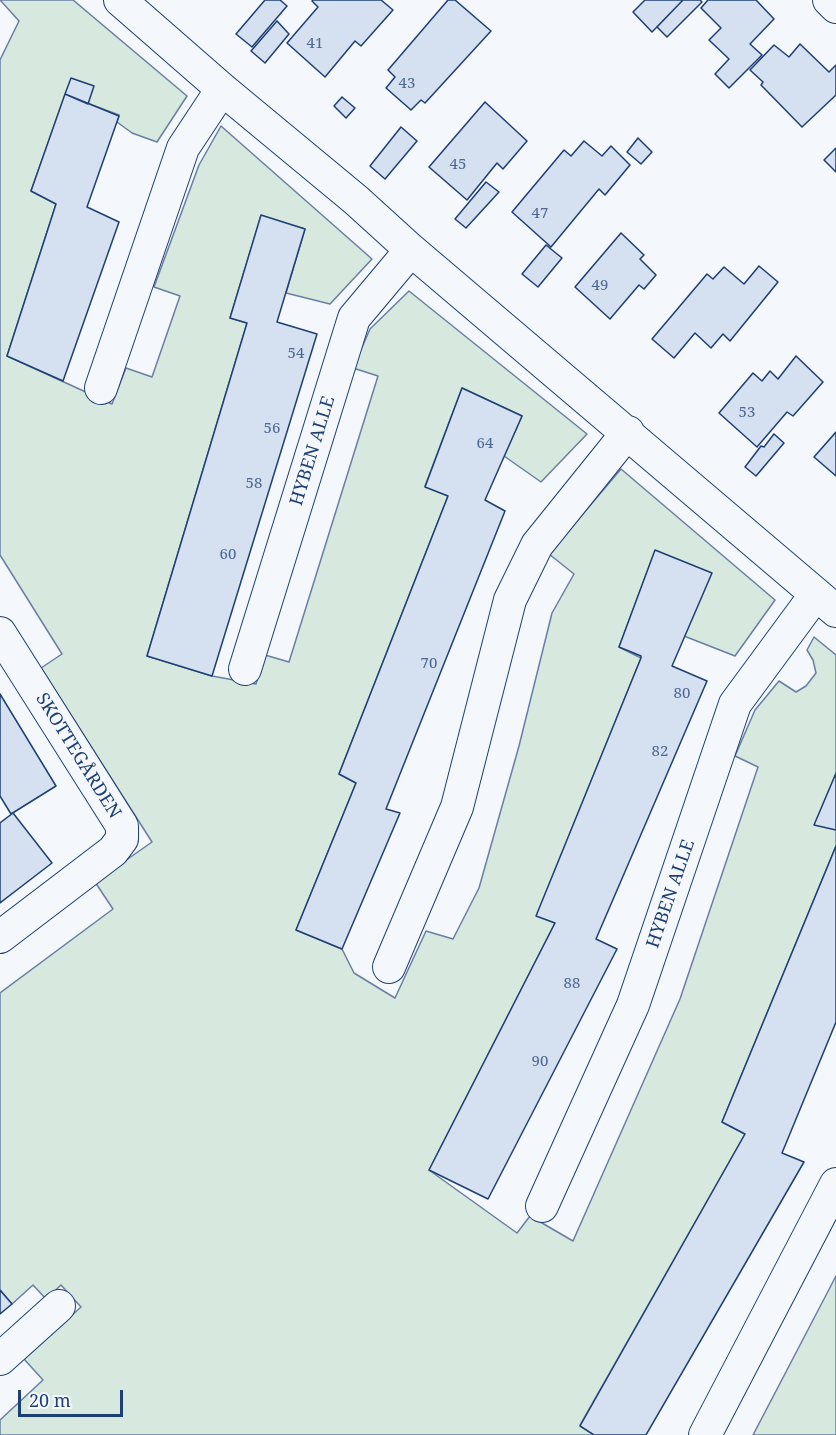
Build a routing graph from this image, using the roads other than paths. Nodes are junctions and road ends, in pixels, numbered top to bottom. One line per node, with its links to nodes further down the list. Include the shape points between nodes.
1 (120, 0): 4 (street, HYBEN ALLE)
2 (829, 0): 3 (street)
3 (836, 7)
4 (222, 89): 5 (street, HYBEN ALLE); 6 (street, via 183,148)
5 (411, 250): 7 (street, HYBEN ALLE); 10 (street, HYBEN ALLE, via 354,318)
6 (101, 388)
7 (628, 432): 8 (street, HYBEN ALLE); 12 (street, via 537,545 510,600 457,807)
8 (826, 602): 14 (street, HYBEN ALLE, via 735,704 633,1005)
9 (0, 633): 11 (street, SKOTTEGÅRDEN, via 122,826 122,839 113,851)
10 (245, 669)
11 (0, 937)
12 (389, 967)
13 (836, 1184): 17 (street)
14 (542, 1206)
15 (59, 1306): 16 (street)
16 (0, 1359)
17 (705, 1435)

